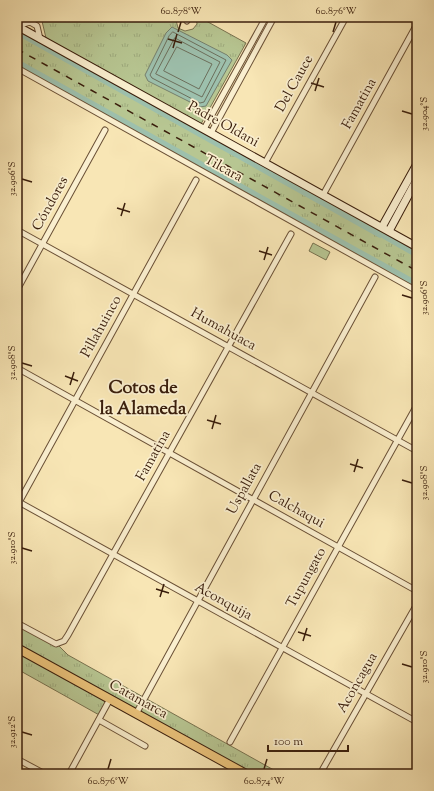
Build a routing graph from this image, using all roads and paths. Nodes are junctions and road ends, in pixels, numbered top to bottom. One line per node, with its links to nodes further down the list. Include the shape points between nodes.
1 (266, 17): 11 (street)
2 (274, 17): 13 (street)
3 (346, 17): 14 (street, Del Cauce)
4 (36, 18): 5 (street); 8 (street)
5 (30, 22): 7 (street); 8 (street)
6 (417, 24): 18 (street, Famatina)
7 (17, 26): 9 (main road, Padre Oldani)
8 (37, 26): 9 (street)
9 (40, 39): 11 (main road, Padre Oldani)
10 (17, 68): 26 (street, Tilcara)
11 (204, 129): 13 (main road, Padre Oldani)
12 (105, 130): 22 (street, Cóndores)
13 (211, 133): 14 (main road, Padre Oldani)
14 (265, 163): 18 (main road, Padre Oldani)
15 (417, 164): 19 (main road)
16 (417, 179): 19 (main road)
17 (196, 180): 27 (street, Pillahuinco)
18 (323, 195): 19 (main road, Padre Oldani)
19 (385, 229): 23 (main road, Padre Oldani)
20 (17, 230): 22 (street, Humahuaca)
21 (291, 234): 28 (street, Famatina)
22 (42, 244): 25 (street, Cóndores); 27 (street, Humahuaca)
23 (417, 247)
24 (375, 277): 30 (street, Uspallata)
25 (17, 290)
26 (417, 290)
27 (134, 295): 28 (street, Humahuaca); 31 (street, Pillahuinco)
28 (228, 347): 30 (street, Humahuaca); 35 (street, Famatina)
29 (17, 368): 31 (street, Calchaqui)
30 (312, 393): 33 (street, Humahuaca); 36 (street, Uspallata)
31 (75, 400): 35 (street, Calchaqui); 37 (street, Pillahuinco)
32 (417, 405): 33 (street, Tupungato)
33 (397, 440): 34 (street, Humahuaca); 38 (street, Tupungato)
34 (417, 451)
35 (169, 454): 36 (street, Calchaqui); 39 (street, Famatina)
36 (253, 500): 38 (street, Calchaqui); 41 (street, Uspallata)
37 (18, 503): 39 (street, Aconquija)
38 (338, 546): 40 (street, Calchaqui); 45 (street, Tupungato)
39 (113, 556): 41 (street, Aconquija); 43 (street, Famatina, via 68,636 58,645)
40 (417, 591)
41 (198, 601): 45 (street, Aconquija); 48 (street, Uspallata)
42 (417, 604): 46 (street, Aconcagua)
43 (17, 623)
44 (17, 648): 47 (main road, Catamarca)
45 (282, 648): 46 (street, Aconquija); 51 (street, Tupungato)
46 (365, 694): 50 (street, Aconquija); 57 (street, Aconcagua)
47 (110, 700): 48 (main road, Catamarca); 49 (street)
48 (136, 714): 56 (main road, Catamarca)
49 (99, 720): 52 (street); 55 (street)
50 (417, 722)
51 (230, 742)
52 (145, 746)
53 (17, 759): 54 (street)
54 (45, 774)
55 (69, 774)
56 (246, 774)
57 (320, 774)

